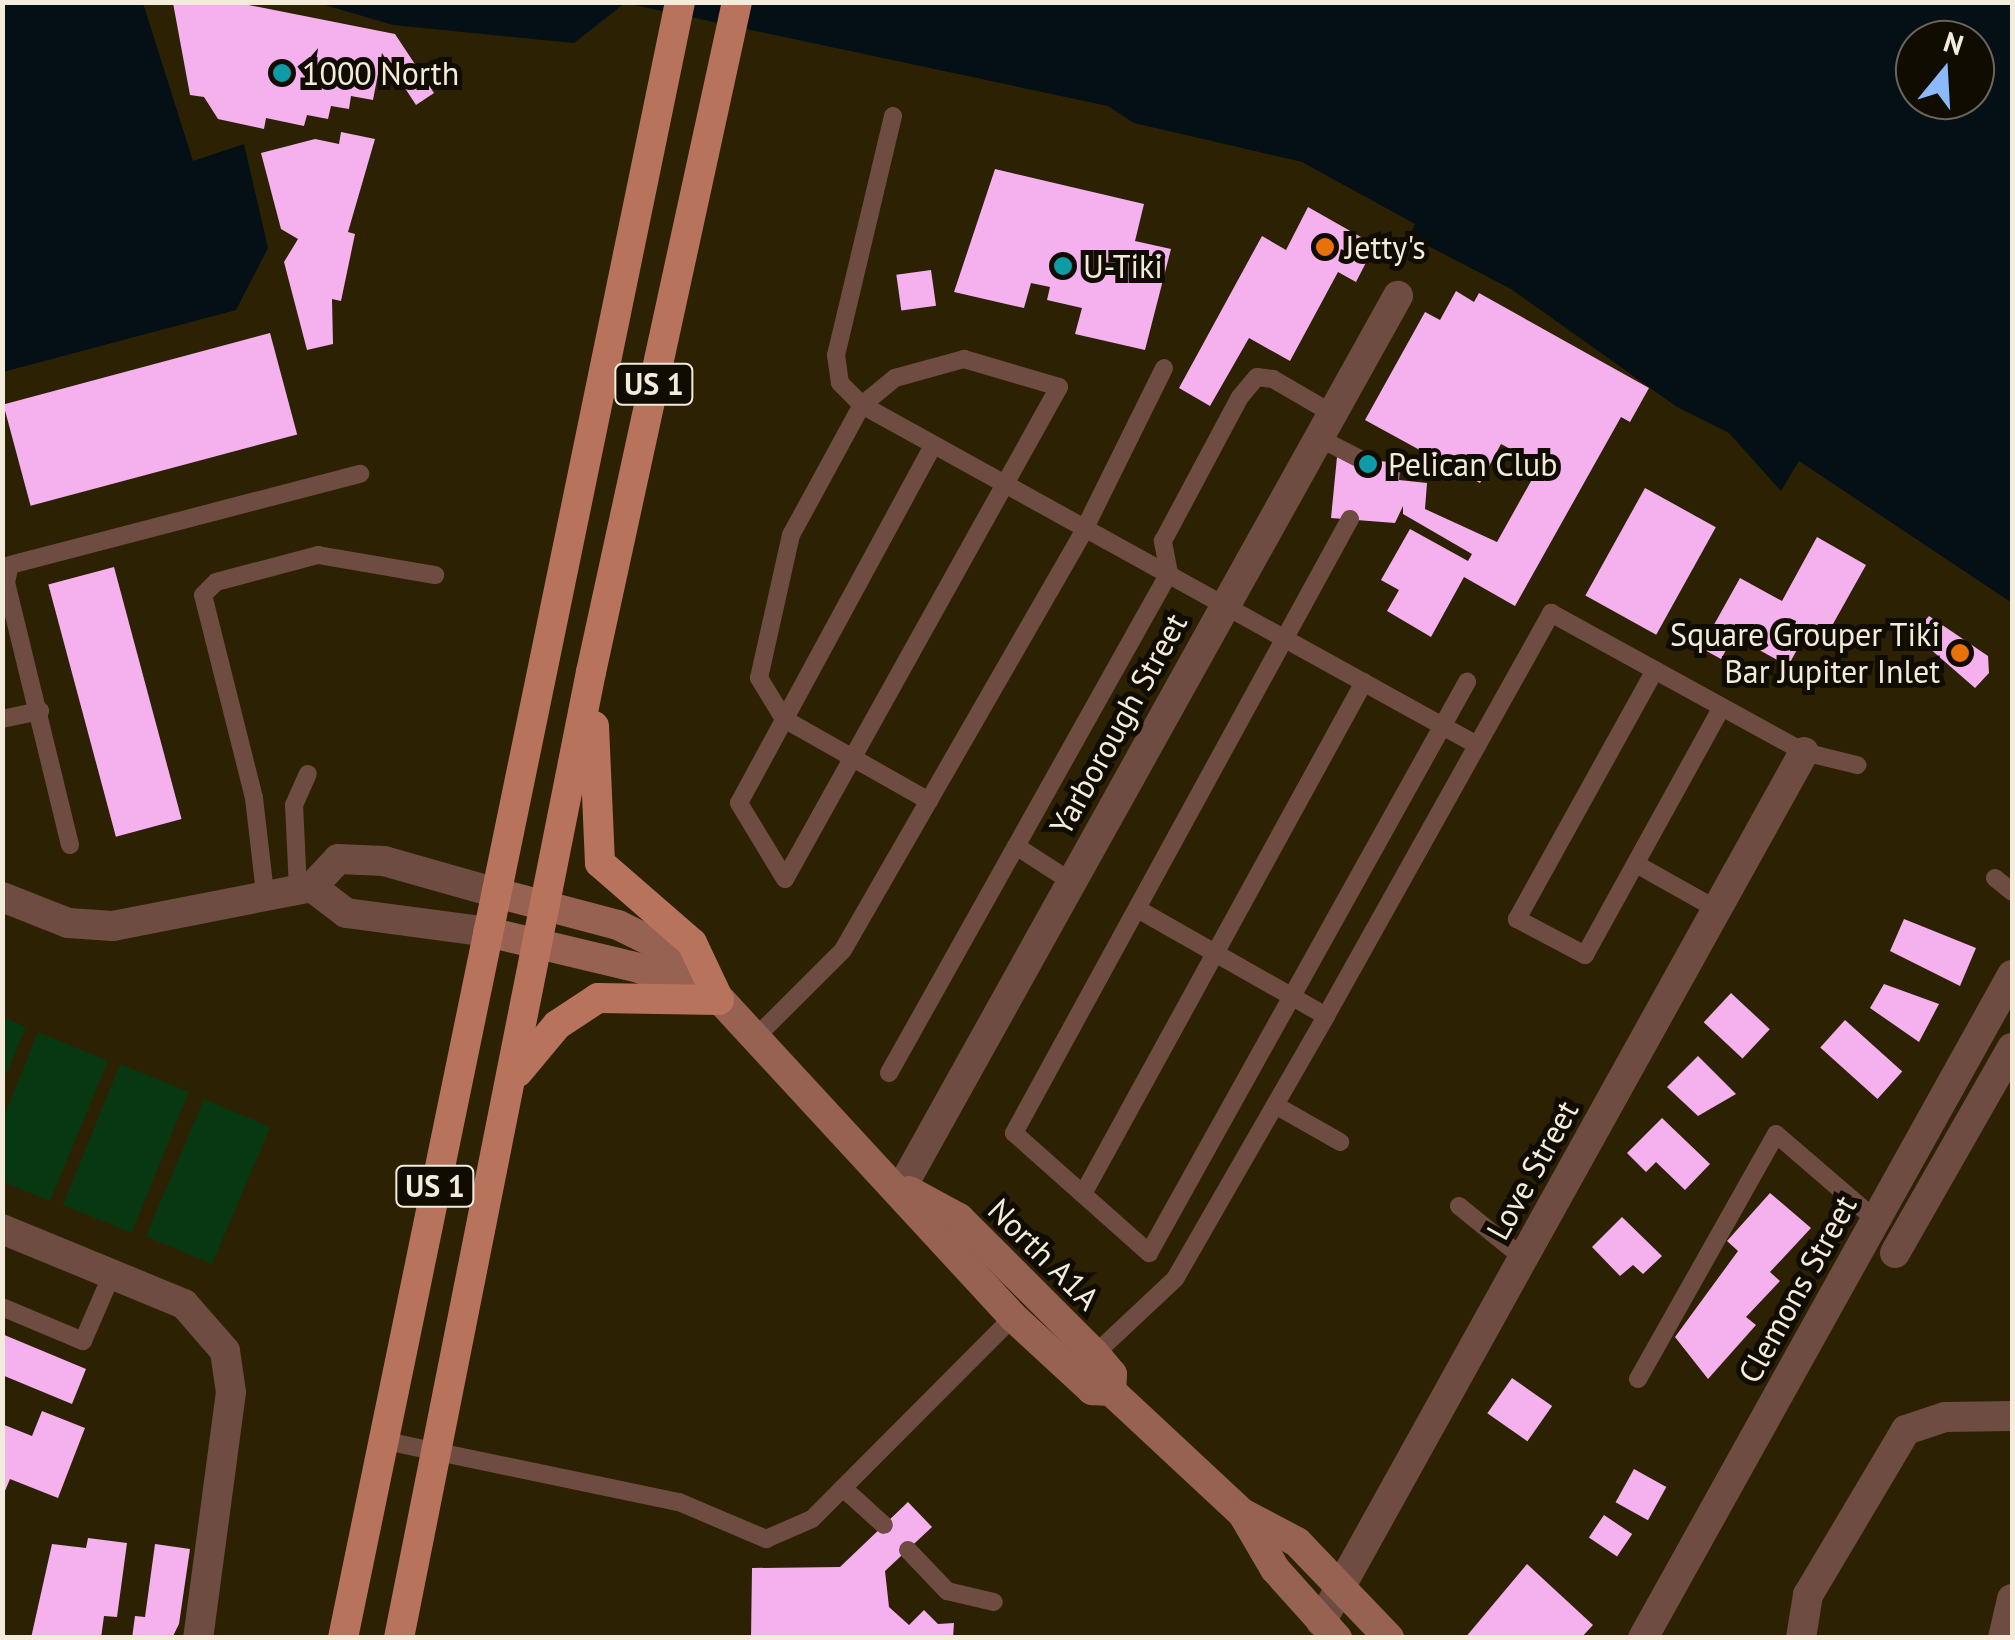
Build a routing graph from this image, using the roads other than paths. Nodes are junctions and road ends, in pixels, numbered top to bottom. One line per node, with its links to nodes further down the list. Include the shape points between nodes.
1 (680, 2): 39 (main road, US 1)
2 (737, 2): 19 (main road, US 1)
3 (893, 116): 6 (lane, via 836,355 840,384)
4 (1398, 296): 7 (street, Yarborough Street, via 1382,346)
5 (1164, 368): 13 (lane)
6 (862, 405): 8 (lane); 11 (lane, via 895,378 964,359 1058,387); 24 (lane, via 791,535 758,678)
7 (1326, 426): 9 (lane); 14 (lane, via 1257,378 1164,541); 16 (street, Yarborough Street)
8 (933, 445): 11 (lane); 24 (lane)
9 (1360, 459)
10 (360, 474): 23 (lane, via 16,560 6,582)
11 (1003, 485): 13 (lane); 29 (lane)
12 (1350, 519): 17 (lane)
13 (1082, 534): 14 (lane); 32 (lane)
14 (1169, 573): 16 (lane); 34 (lane)
15 (435, 576): 41 (lane, via 318,555 216,582 204,595 254,798)
16 (1226, 605): 17 (lane); 37 (street, Yarborough Street)
17 (1286, 639): 20 (lane); 44 (lane)
18 (1655, 670): 22 (lane); 27 (lane, via 1551,612); 35 (lane, via 1516,920 1585,955)
19 (591, 672): 43 (main road, US 1); 51 (main road, via 600,863 692,943)
20 (1364, 682): 26 (lane); 48 (lane)
21 (1467, 682): 26 (lane)
22 (1722, 707): 28 (lane); 35 (lane)
23 (40, 710): 25 (lane); 33 (lane)
24 (784, 718): 29 (lane); 29 (lane, via 739,803 784,879)
25 (2, 719)
26 (1443, 726): 27 (lane); 50 (lane)
27 (1477, 745): 52 (lane)
28 (1804, 752): 30 (lane); 45 (street, Love Street)
29 (852, 757): 32 (lane)
30 (1857, 765)
31 (308, 774): 38 (lane, via 294,804)
32 (929, 801): 53 (lane, via 843,950)
33 (70, 845)
34 (1016, 846): 37 (lane); 55 (lane)
35 (1636, 864): 45 (lane)
36 (1995, 878): 40 (lane)
37 (1070, 882): 59 (street, Yarborough Street)
38 (305, 888): 39 (street, via 338,859 384,861); 41 (street); 46 (street, via 346,913)
39 (498, 892): 43 (street, North A1A); 46 (main road, US 1)
40 (2012, 892)
41 (265, 893): 42 (street, via 113,926 68,923)
42 (2, 897)
43 (548, 907): 47 (main road, US 1); 51 (street, North A1A, via 653,937)
44 (1138, 909): 48 (lane); 60 (lane, via 1014,1133)
45 (1718, 910): 65 (street, Love Street)
46 (488, 932): 47 (street, North A1A); 73 (main road, US 1)
47 (540, 945): 51 (street, North A1A); 56 (main road, US 1)
48 (1215, 954): 50 (lane); 60 (lane)
49 (2012, 975): 62 (street, Clemons Street)
50 (1291, 998): 52 (lane); 60 (lane, via 1149,1253)
51 (719, 1000): 53 (street, North A1A); 56 (main road, via 598,998 557,1025)
52 (1326, 1016): 57 (lane)
53 (756, 1038): 59 (street, North A1A)
54 (2012, 1048): 64 (street)
55 (888, 1073)
56 (513, 1078): 74 (main road, US 1)
57 (1276, 1105): 58 (lane); 69 (lane, via 1175,1279)
58 (1340, 1142)
59 (902, 1187): 68 (street, North A1A, via 942,1246); 69 (street, North A1A, via 959,1218)
60 (1083, 1194)
61 (1458, 1206): 65 (lane)
62 (1876, 1220): 70 (lane, via 1776,1134); 87 (street, Clemons Street)
63 (2, 1228): 66 (street)
64 (1895, 1253)
65 (1522, 1257): 79 (street, Love Street)
66 (112, 1274): 67 (lane, via 83,1341); 83 (street, via 201,1316 231,1372)
67 (2, 1307)
68 (1013, 1316): 71 (street, North A1A, via 1092,1390); 75 (lane)
69 (1095, 1354): 71 (street, North A1A, via 1112,1374)
70 (1638, 1379)
71 (1111, 1390): 76 (street, North A1A)
72 (2012, 1416): 88 (street, via 1944,1417 1906,1430 1808,1595)
73 (381, 1440): 74 (lane); 84 (main road, US 1)
74 (435, 1453): 75 (lane, via 679,1502 766,1538 791,1534); 85 (main road, US 1)
75 (843, 1488): 77 (lane)
76 (1242, 1513): 79 (street, North A1A, via 1296,1542); 82 (street, North A1A)
77 (884, 1525)
78 (908, 1550): 81 (lane, via 947,1591)
79 (1341, 1587): 82 (street, Love Street); 86 (street, North A1A)
80 (2012, 1600): 89 (street)
81 (994, 1602)
82 (1329, 1630)
83 (198, 1638)
84 (343, 1638)
85 (400, 1638)
86 (1389, 1638)
87 (1644, 1638)
88 (1800, 1638)
89 (2003, 1638)

